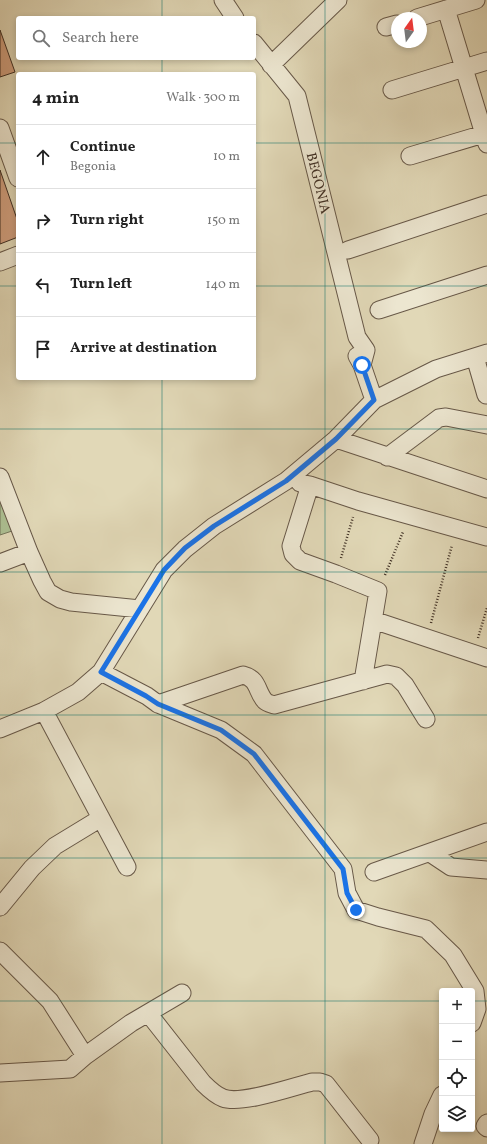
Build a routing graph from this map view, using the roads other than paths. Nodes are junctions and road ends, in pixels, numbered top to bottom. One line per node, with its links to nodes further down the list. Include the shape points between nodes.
1 (338, 0): 7 (street)
2 (476, 0): 3 (street)
3 (446, 9): 4 (street); 8 (street)
4 (427, 15)
5 (256, 46): 7 (street, BEGONIA)
6 (487, 61): 8 (street)
7 (271, 65): 22 (street, BEGONIA, via 297,96)
8 (464, 68): 9 (street); 11 (street)
9 (392, 90)
10 (0, 128): 13 (street)
11 (486, 137): 12 (street)
12 (410, 156)
13 (16, 172)
14 (487, 204): 15 (street)
15 (348, 250)
16 (16, 256): 17 (street)
17 (0, 262)
18 (487, 275): 19 (street)
19 (379, 310)
20 (481, 355): 21 (street); 22 (street, via 436,369)
21 (486, 396)
22 (374, 400): 24 (street)
23 (487, 425): 25 (street, via 439,418)
24 (336, 439): 25 (street); 27 (street)
25 (387, 457): 29 (street)
26 (0, 477): 31 (street)
27 (286, 481): 28 (street); 33 (street, via 214,526 185,548 164,570)
28 (310, 485): 30 (street); 34 (street, via 291,546 293,554 300,561 378,592)
29 (487, 490)
30 (487, 537)
31 (29, 552): 32 (street); 33 (street, via 48,592 60,599)
32 (0, 563)
33 (140, 609): 36 (street)
34 (373, 620): 35 (street); 37 (street)
35 (480, 655)
36 (101, 672): 38 (street); 39 (street, via 78,692)
37 (363, 681): 38 (street, via 274,705 266,702 249,676 243,675); 40 (street, via 387,674 396,676)
38 (158, 704): 50 (street, via 221,730 254,754 343,869 347,893 356,910 426,929 453,955)
39 (44, 711): 41 (street); 42 (street)
40 (426, 719)
41 (0, 729)
42 (102, 818): 45 (street); 48 (street, via 55,846 32,868)
43 (487, 832): 44 (street)
44 (430, 853): 46 (street, via 451,867); 47 (street)
45 (127, 867)
46 (487, 870)
47 (374, 872)
48 (0, 907)
49 (0, 951): 55 (street, via 50,1001)
50 (474, 988)
51 (475, 989): 54 (street)
52 (182, 993): 53 (street)
53 (148, 1013): 55 (street); 58 (street, via 203,1083 213,1092 224,1098 246,1100 320,1082 326,1084)
54 (475, 1015)
55 (85, 1056): 56 (street, via 70,1069)
56 (0, 1074)
57 (442, 1096): 59 (street)
58 (370, 1140)
59 (423, 1144)

